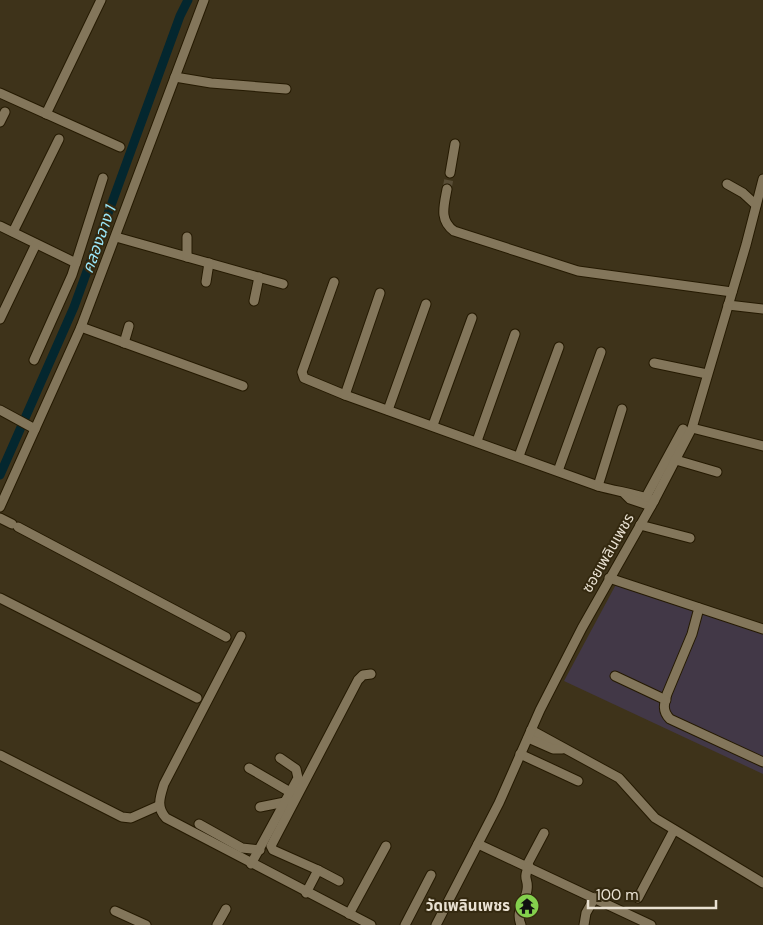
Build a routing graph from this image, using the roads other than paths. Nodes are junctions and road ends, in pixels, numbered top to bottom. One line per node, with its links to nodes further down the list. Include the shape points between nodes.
1 (101, 0): 7 (street)
2 (204, 0): 3 (street)
3 (175, 77): 4 (street); 20 (street)
4 (286, 89)
5 (0, 93): 7 (street)
6 (5, 112): 8 (street)
7 (46, 114): 11 (street)
8 (0, 122)
9 (59, 140): 19 (street)
10 (456, 144): 12 (street)
11 (120, 148)
12 (450, 173)
13 (103, 178): 24 (street)
14 (763, 179): 17 (street, ซอยเพลินเพชร)
15 (727, 184): 17 (street)
16 (447, 189): 31 (street, via 443,215 454,231 578,271)
17 (756, 205): 31 (street, ซอยเพลินเพชร)
18 (0, 226): 19 (street)
19 (13, 232): 22 (street)
20 (116, 237): 23 (street); 39 (street)
21 (187, 237): 23 (street)
22 (36, 244): 24 (street); 37 (street)
23 (187, 257): 25 (street)
24 (76, 263): 44 (street)
25 (209, 264): 26 (street); 27 (street)
26 (260, 277): 29 (street); 32 (street)
27 (206, 282)
28 (334, 282): 48 (street, via 302,375)
29 (283, 284)
30 (380, 292): 48 (street)
31 (732, 292): 34 (street, ซอยเพลินเพชร)
32 (254, 301)
33 (426, 304): 51 (street)
34 (728, 305): 35 (street); 46 (street, ซอยเพลินเพชร)
35 (763, 309)
36 (472, 318): 52 (street)
37 (0, 319)
38 (129, 326): 41 (street)
39 (81, 327): 41 (street); 53 (street)
40 (515, 334): 55 (street)
41 (124, 343): 47 (street)
42 (559, 347): 57 (street)
43 (601, 352): 59 (street)
44 (34, 360)
45 (654, 363): 46 (street)
46 (707, 374): 54 (street, ซอยเพลินเพชร)
47 (243, 386)
48 (345, 395): 51 (street)
49 (622, 409): 61 (street)
50 (0, 410): 53 (street)
51 (388, 410): 52 (street)
52 (433, 425): 55 (street)
53 (33, 428): 63 (street)
54 (687, 428): 56 (street); 58 (street, ซอยเพลินเพชร); 62 (street)
55 (477, 441): 57 (street)
56 (763, 446)
57 (519, 456): 59 (street)
58 (676, 460): 60 (street); 62 (street, ซอยเพลินเพชร)
59 (558, 471): 61 (street)
60 (718, 472)
61 (598, 486): 62 (street, via 625,494 630,499)
62 (651, 501): 65 (street, ซอยเพลินเพชร)
63 (0, 507)
64 (0, 518): 72 (street)
65 (640, 525): 66 (street); 67 (street, ซอยเพลินเพชร)
66 (690, 538)
67 (609, 578): 69 (street); 77 (street, ซอยเพลินเพชร)
68 (0, 598): 75 (street)
69 (699, 608): 70 (street); 76 (street)
70 (763, 629)
71 (240, 636): 86 (street, via 175,760)
72 (226, 637)
73 (371, 674): 96 (street, via 358,680 271,846 273,850)
74 (615, 676): 76 (street)
75 (197, 698)
76 (666, 700): 81 (street, via 664,710 670,719)
77 (530, 734): 79 (street, ซอยเพลินเพชร); 89 (street, via 556,742 562,749 619,778 650,813)
78 (0, 754): 86 (street, via 122,817 130,818)
79 (520, 754): 83 (street); 91 (street, ซอยเพลินเพชร)
80 (280, 758): 84 (street, via 299,773)
81 (763, 762)
82 (249, 768): 84 (street)
83 (578, 781)
84 (290, 792): 85 (street)
85 (285, 802): 87 (street); 93 (street)
86 (158, 806): 94 (street, via 166,818)
87 (260, 808)
88 (199, 824): 93 (street, via 242,848)
89 (674, 830): 99 (street); 102 (street)
90 (544, 833): 95 (street)
91 (478, 844): 95 (street); 110 (street, ซอยเพลินเพชร)
92 (386, 846): 105 (street)
93 (260, 850): 94 (street)
94 (251, 864): 100 (street)
95 (528, 866): 101 (street); 111 (street, via 524,878 527,892 518,912)
96 (318, 870): 98 (street); 100 (street)
97 (431, 875): 109 (street)
98 (339, 881)
99 (763, 883)
100 (306, 893): 105 (street)
101 (595, 898): 112 (street, via 586,913); 113 (street)
102 (638, 898)
103 (226, 909): 107 (street)
104 (115, 911): 106 (street)
105 (350, 914): 108 (street)
106 (146, 925)
107 (217, 925)
108 (371, 925)
109 (405, 925)
110 (436, 925)
111 (521, 925)
112 (584, 925)
113 (651, 925)

